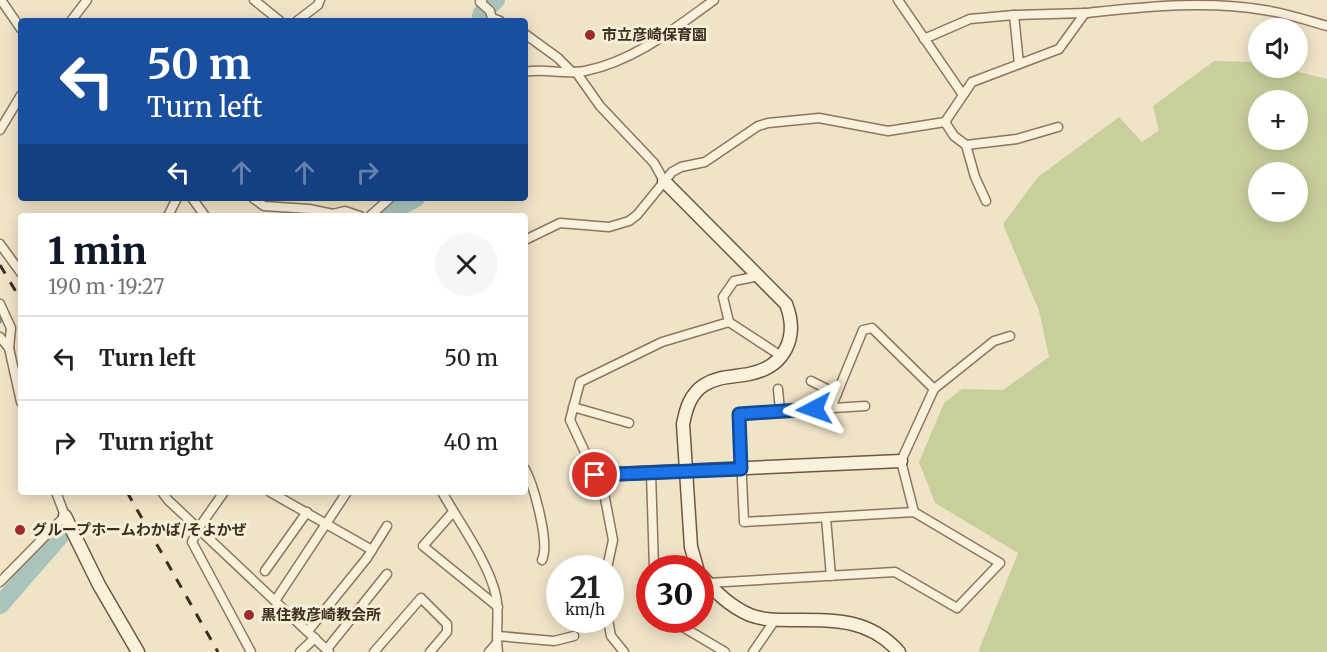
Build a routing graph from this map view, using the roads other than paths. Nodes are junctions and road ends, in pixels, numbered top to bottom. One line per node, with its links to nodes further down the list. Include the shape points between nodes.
1 (1, 0): 14 (street)
2 (87, 0): 10 (street)
3 (254, 0): 11 (street)
4 (320, 0): 12 (street)
5 (482, 0): 13 (street)
6 (714, 0): 20 (street, via 631,55)
7 (898, 0): 17 (street)
8 (1085, 14): 9 (street); 15 (street, via 1192,4 1266,10); 18 (street, via 1059,49)
9 (1014, 15): 17 (street, via 970,19); 18 (street)
10 (73, 18)
11 (276, 18)
12 (301, 18)
13 (492, 18)
14 (18, 25)
15 (1327, 26)
16 (528, 36): 20 (street)
17 (924, 39): 21 (street)
18 (1019, 64): 21 (street, via 972,82)
19 (528, 72): 20 (street)
20 (574, 72): 27 (street, via 654,163)
21 (963, 95): 23 (street)
22 (18, 100): 25 (street)
23 (945, 122): 26 (street); 27 (street, via 888,131 819,118 768,123 705,162 672,172)
24 (1058, 127): 26 (street, via 1017,139)
25 (0, 130)
26 (966, 145): 30 (street)
27 (664, 181): 33 (street, via 637,214 621,225 560,223); 36 (street)
28 (257, 201): 31 (street, via 264,206)
29 (387, 201): 32 (street)
30 (986, 201)
31 (328, 213)
32 (373, 213)
33 (528, 238)
34 (0, 245): 35 (street)
35 (18, 269)
36 (759, 276): 38 (street, via 734,281 723,297); 42 (street, via 786,304 792,319 791,336)
37 (0, 304): 41 (street, via 11,328)
38 (729, 322): 42 (street); 49 (street, via 662,342 580,382)
39 (1010, 336): 45 (street, via 994,341)
40 (0, 337): 41 (street)
41 (9, 348): 44 (street)
42 (781, 356): 55 (street, via 751,374 717,378 694,394 683,424)
43 (811, 381): 47 (street)
44 (18, 388)
45 (934, 388): 47 (street, via 872,328 862,330); 53 (street)
46 (778, 389): 51 (street)
47 (837, 394): 50 (street)
48 (865, 406): 50 (street)
49 (573, 407): 52 (street); 57 (street, via 570,420)
50 (831, 408): 51 (street)
51 (780, 411): 54 (street, via 739,414)
52 (628, 423)
53 (901, 461): 54 (street); 67 (street)
54 (741, 469): 55 (street); 69 (street, via 744,522)
55 (686, 471): 56 (street); 76 (street)
56 (651, 473): 57 (street); 75 (street)
57 (595, 475): 74 (street, via 604,493 613,540)
58 (528, 479): 77 (street, via 545,537)
59 (57, 495): 68 (street)
60 (164, 495): 72 (street)
61 (222, 495): 72 (street)
62 (282, 495): 65 (street)
63 (344, 495): 70 (street)
64 (444, 495): 66 (street)
65 (307, 512): 70 (street); 78 (street)
66 (453, 512): 85 (street, via 487,569); 85 (street, via 423,546)
67 (914, 512): 69 (street); 80 (street, via 1000,563 957,608 895,572)
68 (65, 516): 82 (street); 94 (street)
69 (826, 518): 80 (street)
70 (326, 523): 73 (street); 84 (street)
71 (387, 526): 73 (street)
72 (198, 529): 84 (street); 95 (street, via 192,542)
73 (372, 549): 87 (street)
74 (610, 555)
75 (654, 555)
76 (693, 555)
77 (542, 560)
78 (265, 571)
79 (387, 574): 93 (street)
80 (831, 576): 81 (street)
81 (714, 579)
82 (0, 582)
83 (714, 589): 86 (street, via 743,611)
84 (275, 601): 87 (street)
85 (498, 608): 92 (street)
86 (775, 620): 102 (street); 103 (street, via 851,622 868,628)
87 (308, 631): 91 (street)
88 (610, 633): 100 (street)
89 (693, 633): 101 (street)
90 (574, 636): 92 (street)
91 (315, 638): 93 (street); 96 (street)
92 (498, 644): 99 (street)
93 (328, 651)
94 (138, 652)
95 (251, 652)
96 (300, 652)
97 (374, 652): 98 (street, via 421,598 447,624 447,632)
98 (430, 652)
99 (489, 652)
100 (624, 652)
101 (724, 652)
102 (753, 652)
103 (899, 652)

